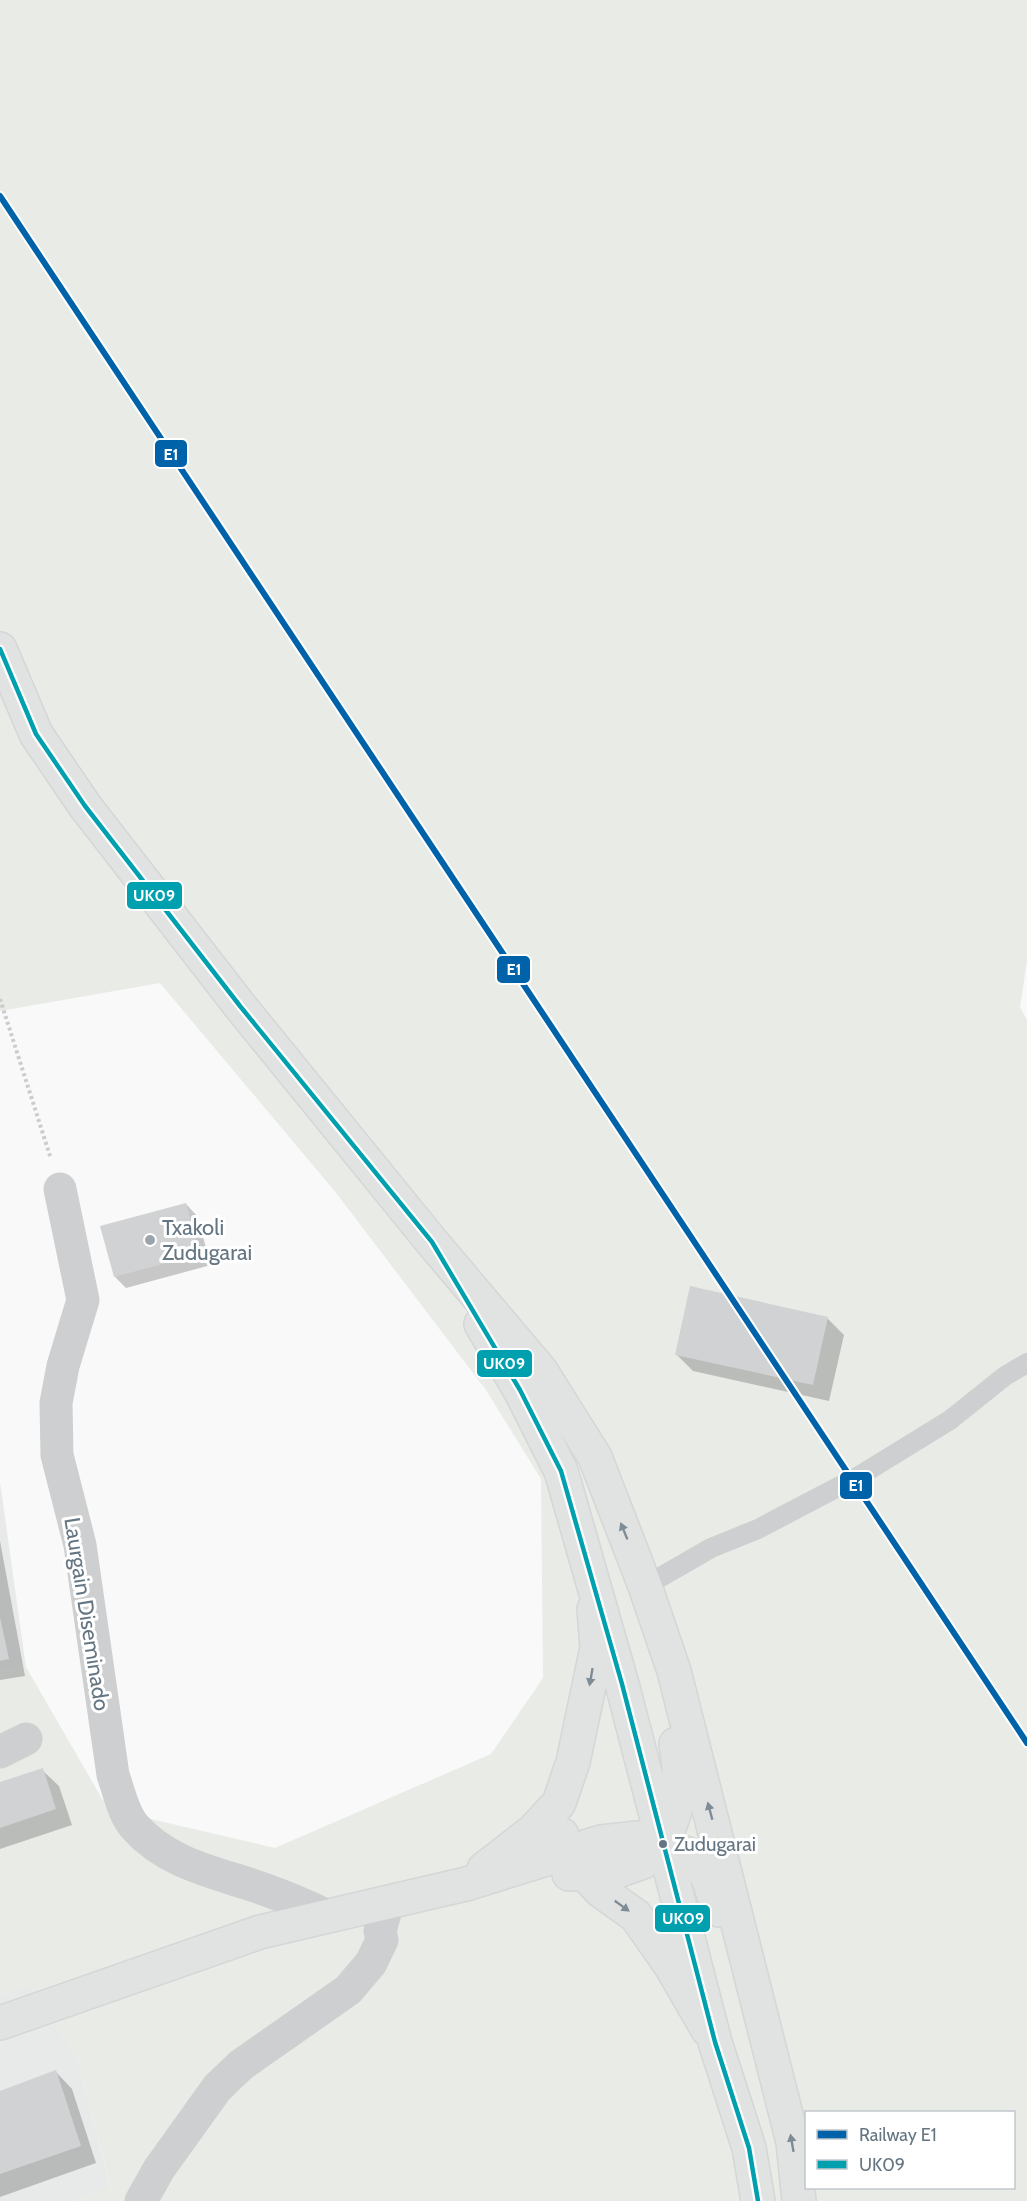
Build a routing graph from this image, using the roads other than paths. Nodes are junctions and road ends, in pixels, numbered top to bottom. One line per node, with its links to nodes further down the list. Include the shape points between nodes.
1 (0, 649): 3 (main road, via 36,734 85,806 233,997)
2 (60, 1189): 12 (street, Laurgain Diseminado, via 83,1300 56,1403 57,1455 80,1545 113,1775 123,1804 134,1825 159,1848 184,1862 301,1902)
3 (432, 1242): 5 (main road, via 520,1390 561,1471); 6 (main road, one-way to 3, via 594,1458 541,1371)
4 (1027, 1363): 6 (lane, via 950,1420 859,1476 711,1548)
5 (592, 1577): 7 (main road, one-way to 7, via 597,1648 573,1762); 8 (main road)
6 (645, 1586): 8 (main road, via 680,1787 676,1812); 14 (main road, one-way to 6, via 674,1671)
7 (560, 1803): 9 (main road); 10 (main road, via 533,1831)
8 (662, 1845): 9 (main road, via 643,1862 615,1872); 14 (main road, via 688,1854 707,1875); 15 (main road)
9 (574, 1863): 10 (main road); 15 (main road, one-way to 15, via 601,1891 636,1916 671,1966)
10 (466, 1884): 11 (main road)
11 (388, 1902): 12 (main road); 16 (street, via 380,1931 382,1940 361,1976 348,1990 242,2065 217,2088)
12 (327, 1916): 13 (main road, via 260,1932)
13 (0, 2023)
14 (765, 2034): 18 (main road, one-way to 14, via 793,2142)
15 (715, 2042): 17 (main road, via 749,2148)
16 (141, 2201)
17 (758, 2201)
18 (799, 2201)

